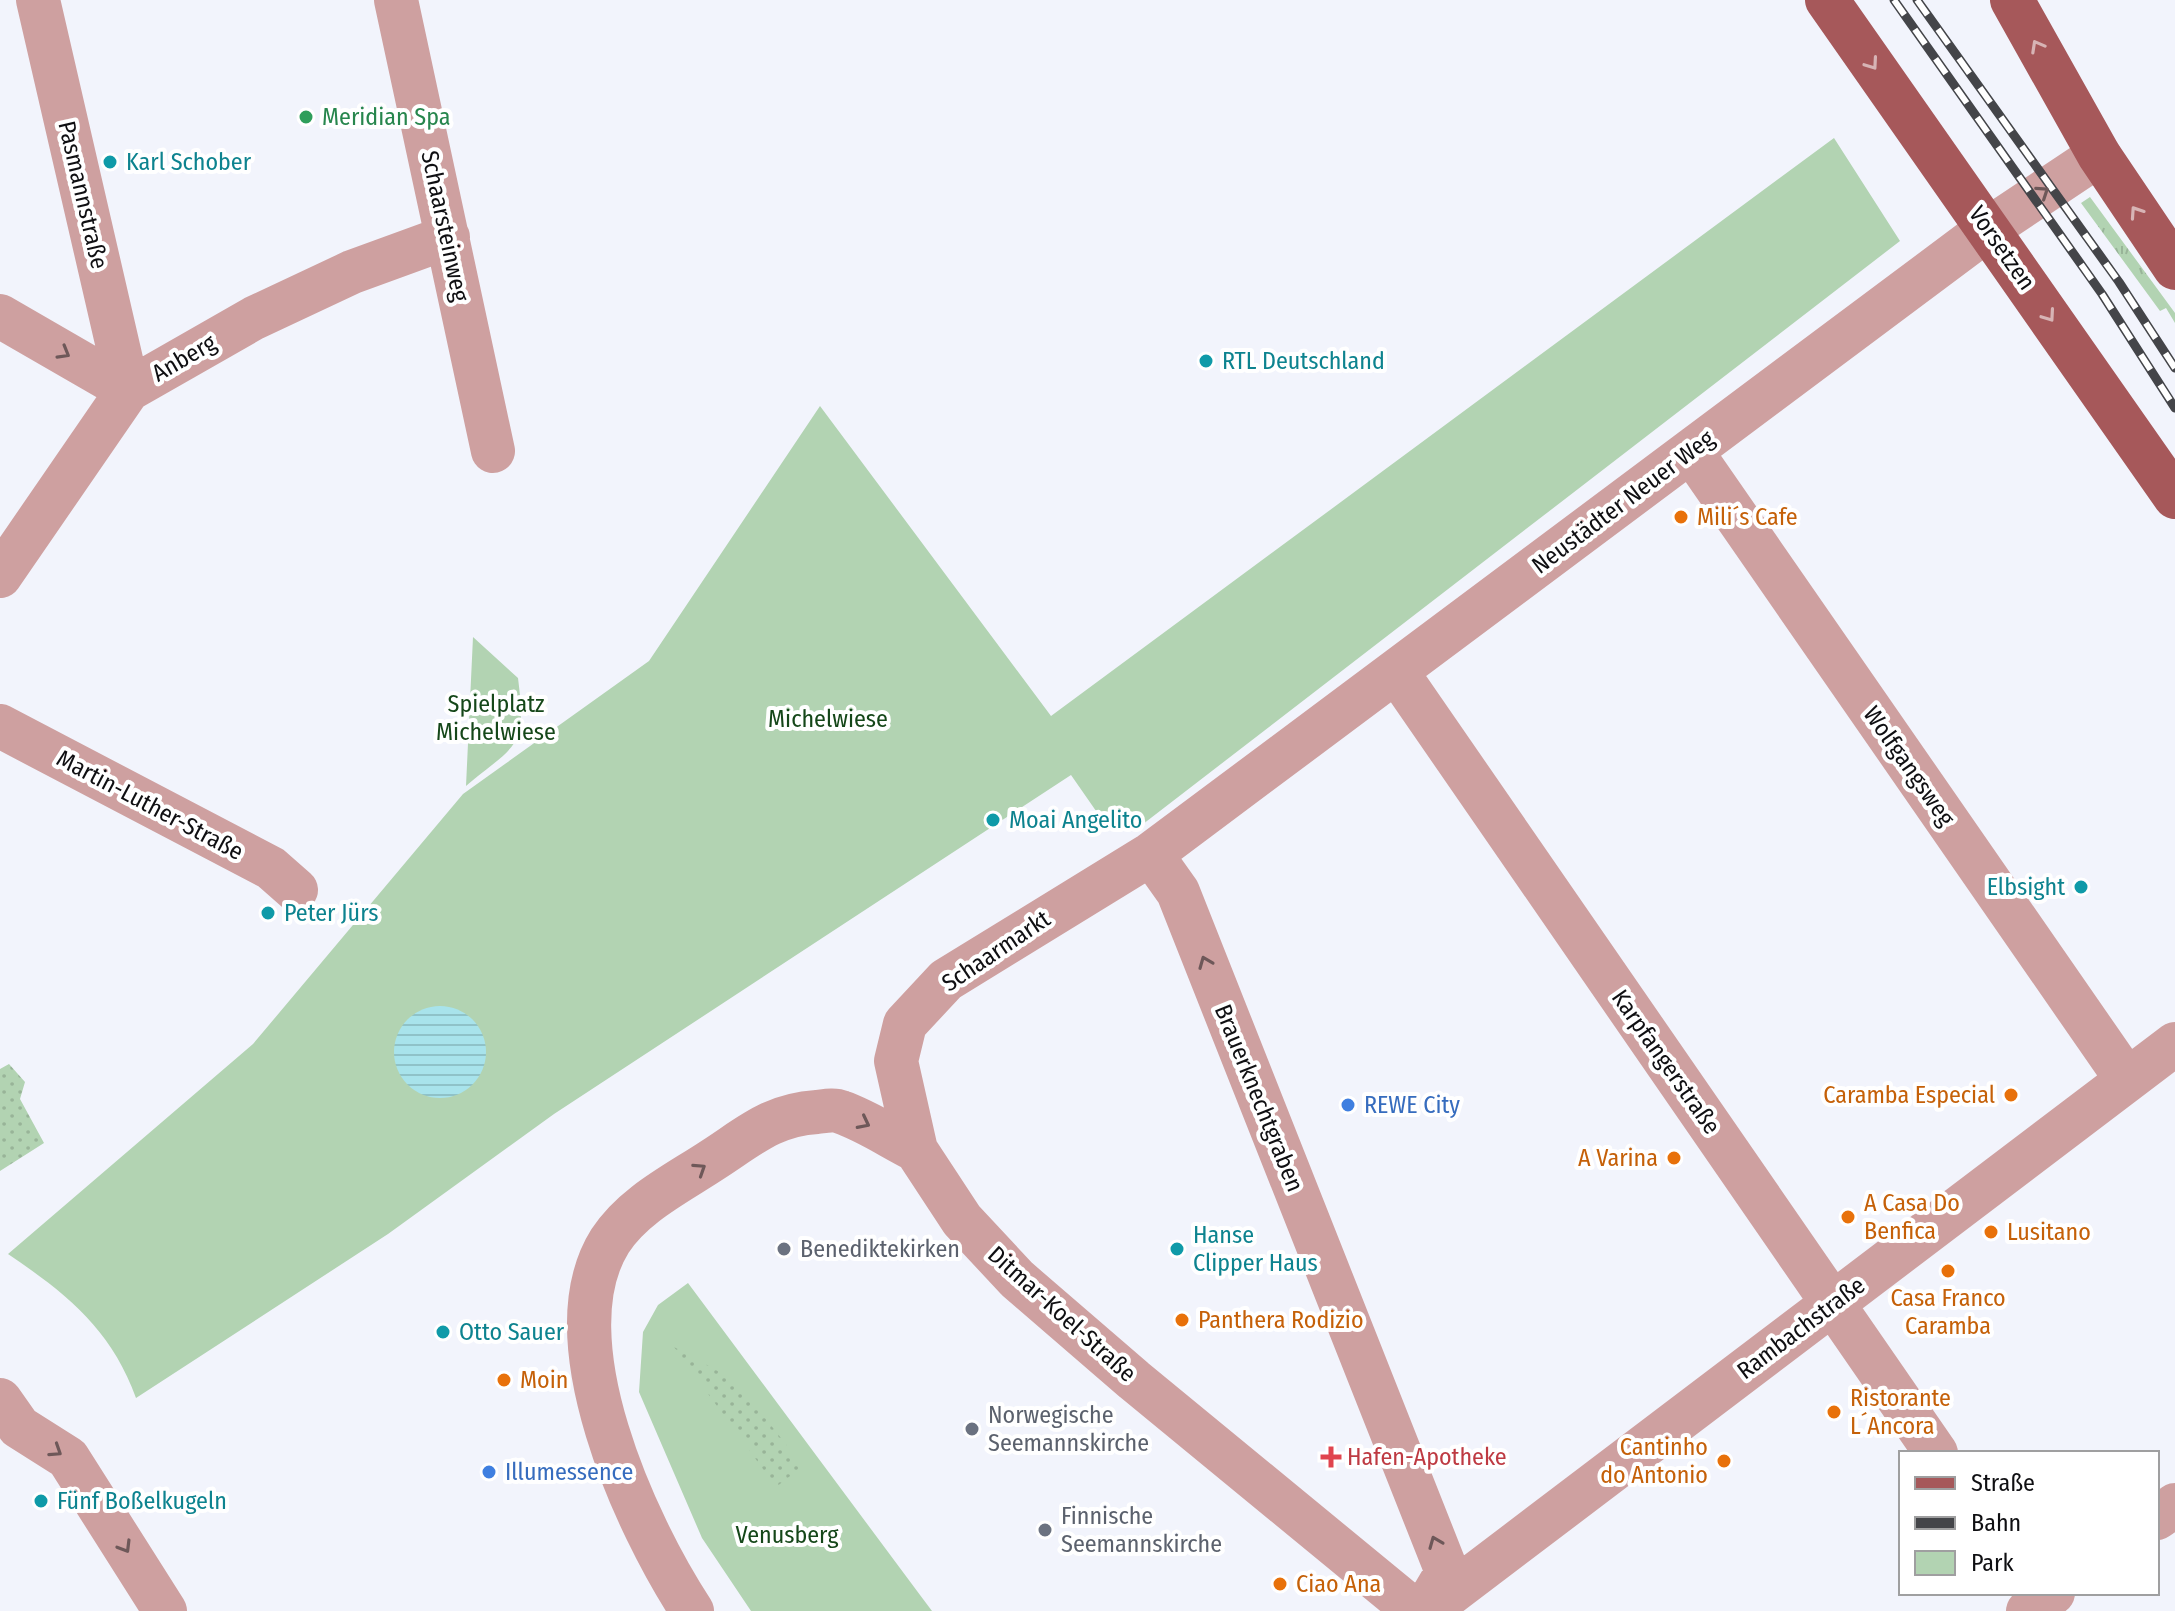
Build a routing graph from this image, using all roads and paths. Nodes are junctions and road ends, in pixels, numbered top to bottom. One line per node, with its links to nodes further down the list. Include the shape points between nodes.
1 (38, 0): 10 (street, Pasmannstraße)
2 (396, 0): 7 (street, Schaarsteinweg)
3 (1827, 0): 6 (main road, Vorsetzen, one-way to 6)
4 (2012, 0): 5 (main road, one-way to 4)
5 (2099, 155): 6 (street, Neustädter Neuer Weg, one-way to 5); 8 (main road, one-way to 5)
6 (1988, 229): 12 (street, Neustädter Neuer Weg); 13 (main road, Vorsetzen, one-way to 13)
7 (448, 237): 10 (street, Anberg, via 352,272 254,318); 11 (street, Schaarsteinweg)
8 (2175, 268)
9 (0, 316): 10 (street, one-way to 10)
10 (128, 390): 14 (street, Anberg)
11 (493, 451)
12 (1691, 451): 15 (street, Neustädter Neuer Weg); 20 (street, Wolfgangsweg)
13 (2175, 497)
14 (0, 576)
15 (1396, 671): 17 (street, Neustädter Neuer Weg); 22 (street, Karpfangerstraße)
16 (0, 726): 18 (street, Martin-Luther-Straße, via 271,868)
17 (1151, 854): 21 (street, Schaarmarkt, via 946,980 905,1024 896,1061); 28 (street, Brauerknechtgraben, one-way to 17, via 1447,1572 1178,892)
18 (296, 890)
19 (2175, 1044): 20 (street, Rambachstraße)
20 (2127, 1080): 22 (street, Rambachstraße)
21 (916, 1150): 26 (street, one-way to 21, via 612,1451 590,1325 593,1281 609,1243 636,1211 788,1114 838,1110); 27 (street, Ditmar-Koel-Straße, via 962,1220 1017,1279)
22 (1833, 1304): 24 (street, Karpfangerstraße); 28 (street, Rambachstraße)
23 (6, 1422): 25 (street, one-way to 25, via 68,1458)
24 (1935, 1451)
25 (165, 1611)
26 (692, 1611)
27 (1415, 1611)
28 (1425, 1611)

